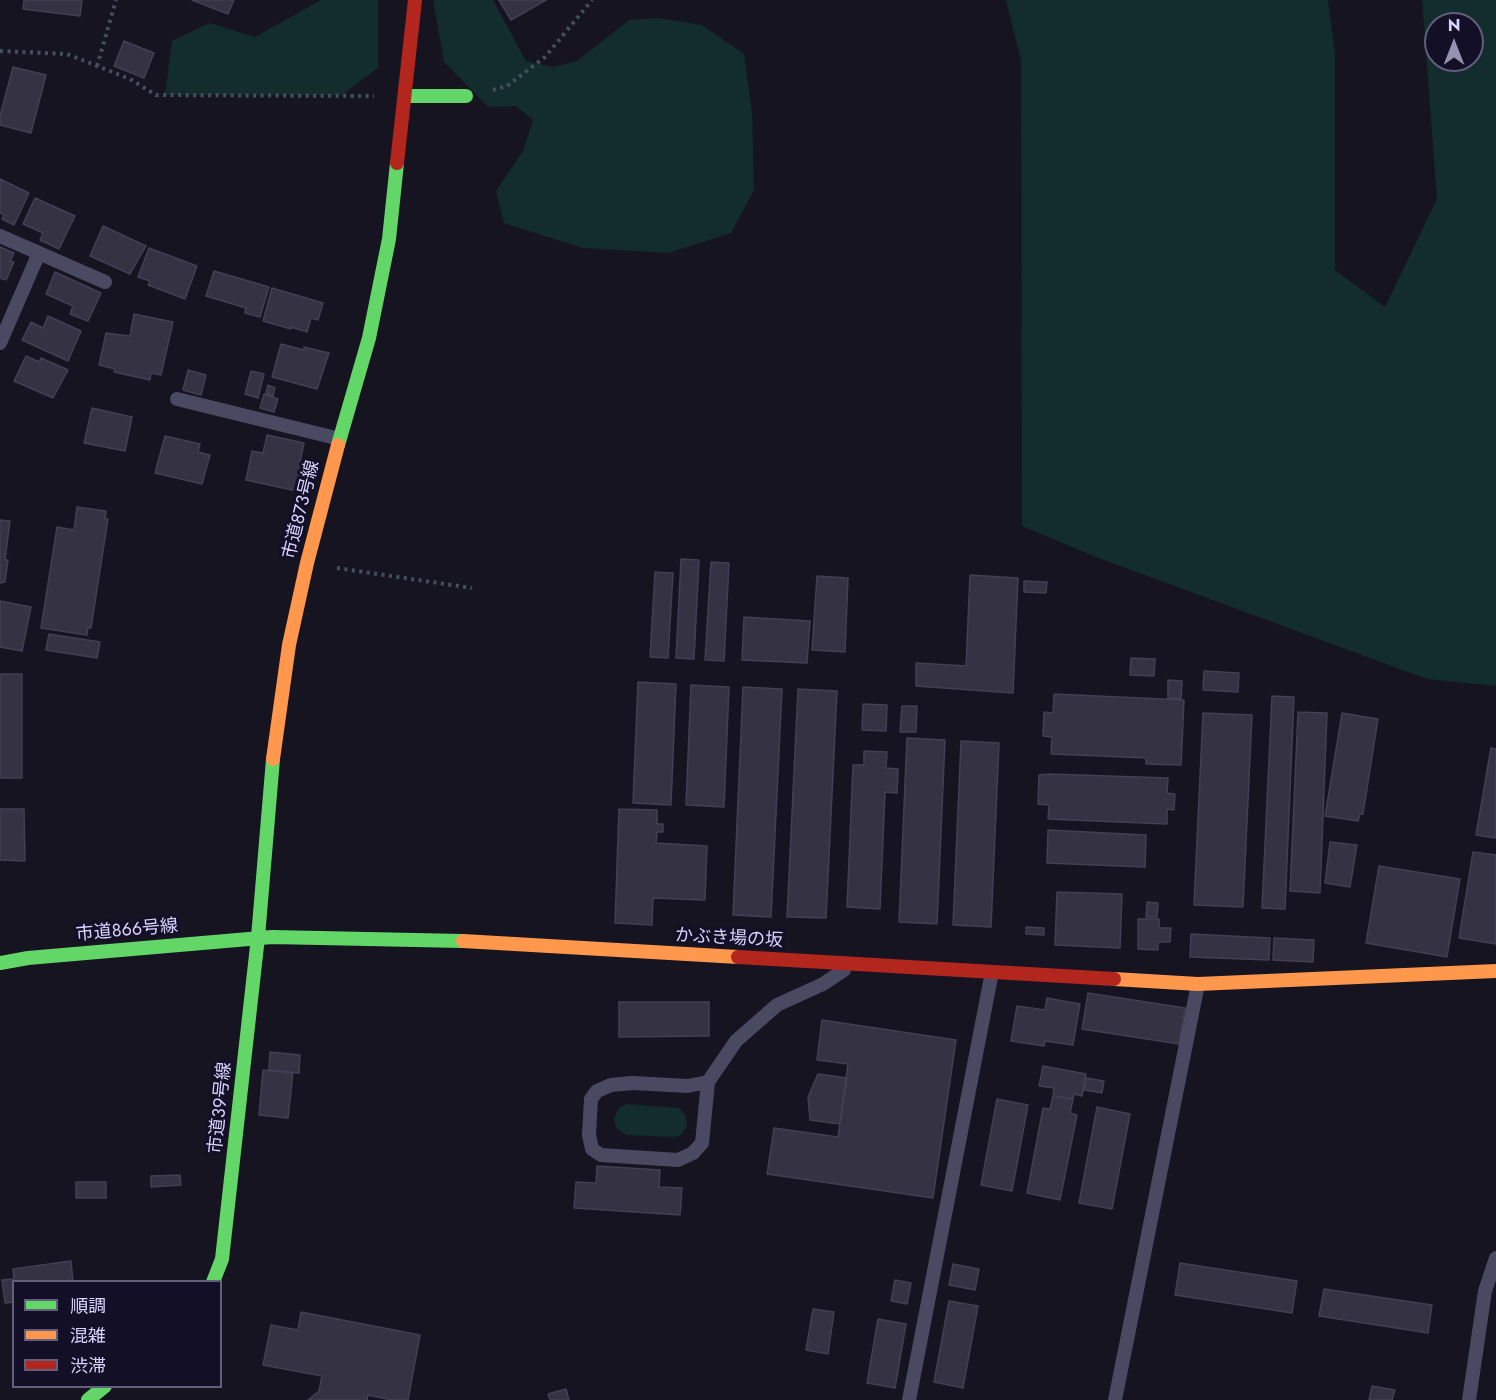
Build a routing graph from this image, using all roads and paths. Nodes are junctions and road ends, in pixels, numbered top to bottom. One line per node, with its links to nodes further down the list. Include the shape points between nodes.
1 (116, 0): 5 (path)
2 (415, 0): 6 (street, 市道873号線)
3 (592, 0): 7 (path, via 545,57 507,86)
4 (0, 51): 5 (path, via 67,54)
5 (97, 66): 6 (path, via 156,95)
6 (405, 96): 7 (street); 13 (street, 市道873号線, via 389,239 369,338)
7 (466, 96)
8 (0, 236): 9 (lane)
9 (39, 253): 10 (lane); 11 (lane)
10 (105, 282)
11 (0, 343)
12 (177, 399): 13 (lane)
13 (340, 439): 14 (street, 市道873号線)
14 (307, 563): 15 (path); 16 (street, 市道873号線, via 289,645 275,739)
15 (472, 588)
16 (258, 937): 17 (street, 市道866号線); 18 (street, かぶき場の坂, via 421,939); 24 (street, 市道39号線, via 222,1258)
17 (0, 963)
18 (853, 964): 20 (street, かぶき場の坂); 22 (lane, via 823,984 777,1005 736,1041)
19 (1496, 971): 21 (street, かぶき場の坂)
20 (992, 972): 21 (street, かぶき場の坂); 27 (lane)
21 (1198, 984): 28 (lane)
22 (708, 1082): 22 (lane, via 702,1143 693,1153 678,1160 601,1155 592,1149 591,1099 597,1091 632,1083 688,1086)
23 (1496, 1258): 29 (lane, via 1485,1291)
24 (213, 1280)
25 (103, 1388): 26 (street)
26 (88, 1400)
27 (909, 1400)
28 (1115, 1400)
29 (1469, 1400)

